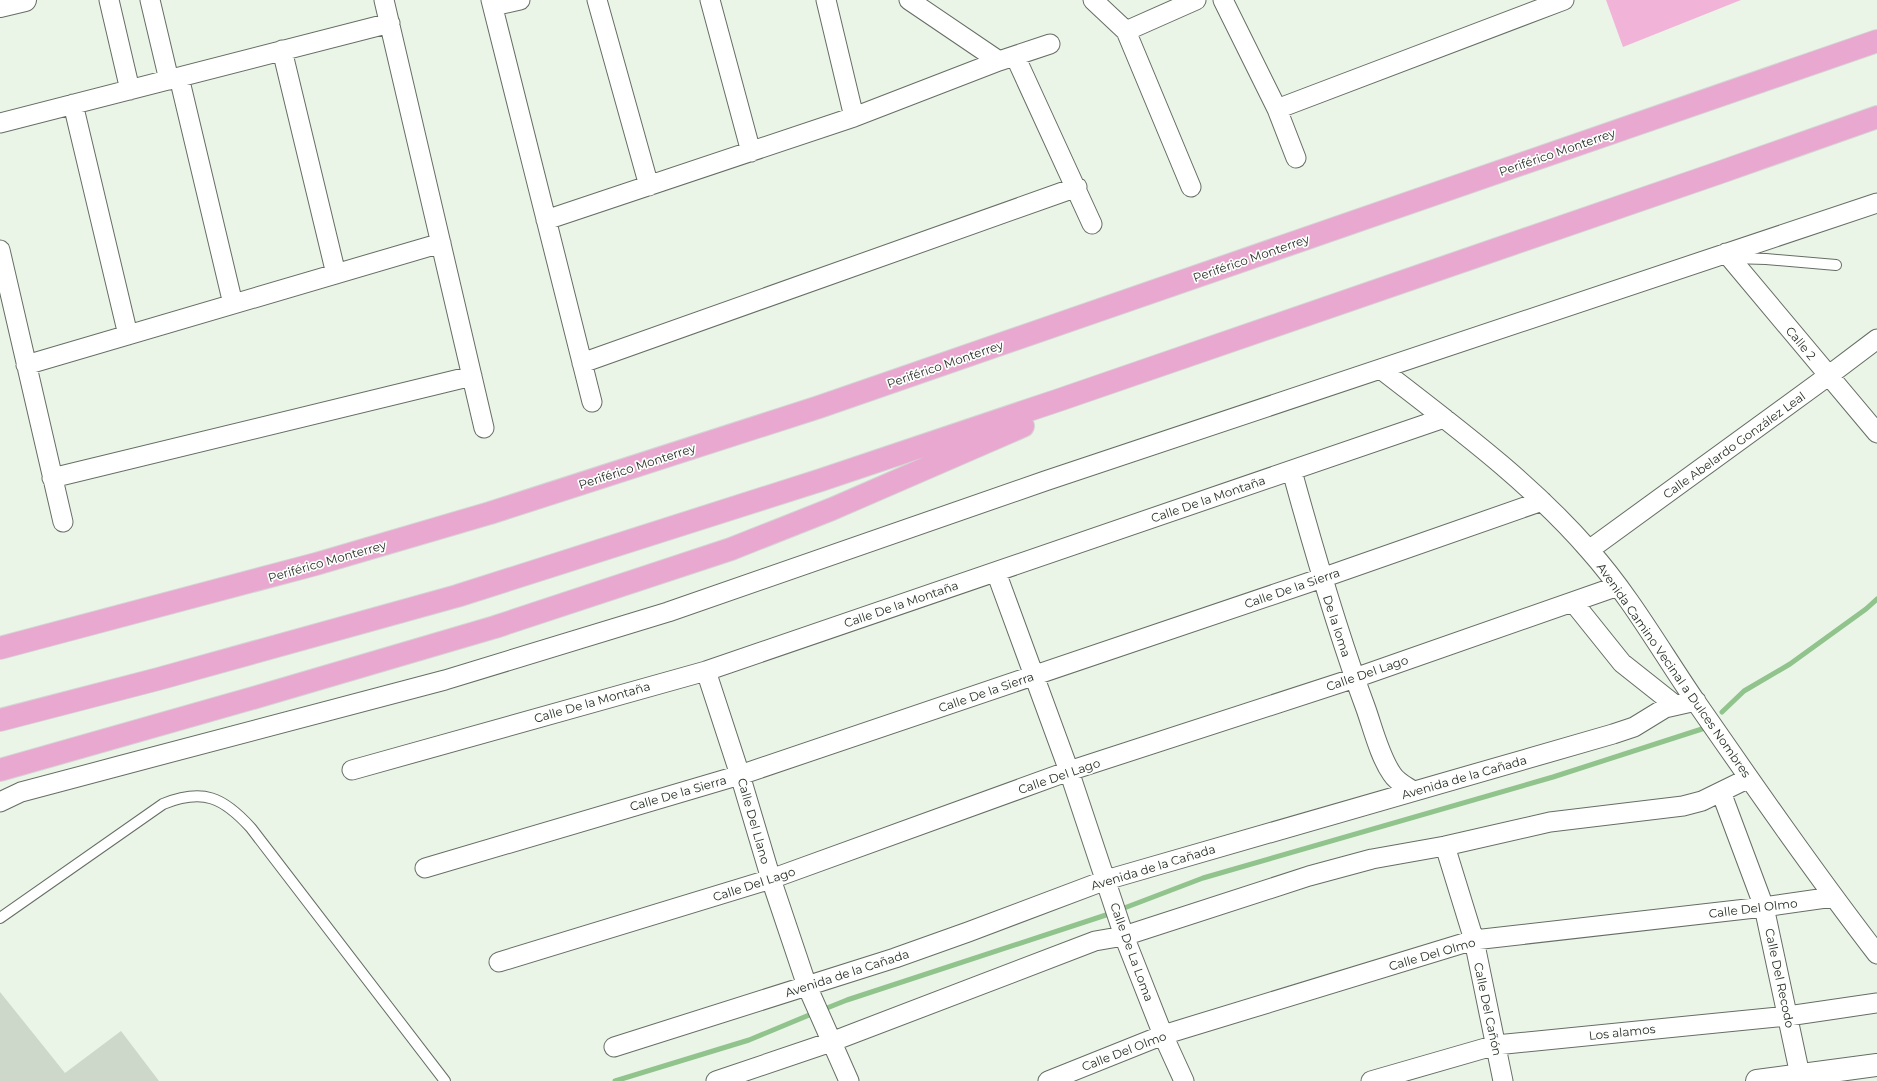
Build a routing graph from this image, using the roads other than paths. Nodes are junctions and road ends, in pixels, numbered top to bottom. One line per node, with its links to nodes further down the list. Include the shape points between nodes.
1 (25, 0): 15 (street)
2 (109, 0): 23 (street)
3 (150, 0): 22 (street)
4 (384, 0): 16 (street)
5 (520, 0): 14 (street)
6 (597, 0): 31 (street)
7 (710, 0): 29 (street)
8 (826, 0): 26 (street)
9 (909, 0): 21 (street)
10 (1093, 0): 17 (street)
11 (1194, 0): 17 (street)
12 (1223, 0): 25 (street)
13 (1564, 0): 25 (street)
14 (492, 3): 35 (street)
15 (0, 6)
16 (390, 23): 20 (street); 37 (street)
17 (1126, 31): 33 (street)
18 (1877, 41): 64 (highway, Periférico Monterrey, via 819,407 490,513 324,562)
19 (1050, 44): 21 (street)
20 (282, 50): 22 (street); 41 (street)
21 (1007, 58): 26 (street); 32 (street)
22 (174, 78): 23 (street); 42 (street)
23 (130, 90): 24 (street)
24 (73, 104): 28 (street); 43 (street)
25 (1277, 109): 30 (street)
26 (854, 117): 29 (street)
27 (1877, 117): 50 (highway)
28 (0, 123)
29 (751, 152): 31 (street)
30 (1296, 158)
31 (649, 186): 35 (street)
32 (1077, 187): 36 (street); 45 (street)
33 (1191, 188)
34 (1877, 203): 39 (street)
35 (546, 220): 45 (street)
36 (1092, 224)
37 (441, 243): 41 (street); 48 (street)
38 (0, 250): 46 (street)
39 (1728, 255): 40 (lane); 47 (street, via 1469,338); 49 (street, Calle 2)
40 (1836, 265)
41 (336, 274): 42 (street)
42 (233, 304): 43 (street)
43 (128, 335): 46 (street)
44 (1877, 339): 49 (street, Calle Abelardo González Leal)
45 (582, 363): 51 (street)
46 (26, 365): 56 (street)
47 (1382, 370): 52 (street, Avenida Camino Vecinal a Dulces Nombres); 78 (street, via 1045,481 668,612 445,680 21,792)
48 (472, 376): 53 (street); 56 (street)
49 (1828, 376): 54 (street, Calle 2); 59 (street, Calle Abelardo González Leal)
50 (1059, 400): 70 (highway, via 822,480 458,596); 71 (highway, via 1044,413 1023,425 867,494 731,549 495,627)
51 (592, 402)
52 (1444, 418): 55 (street, Calle De la Montaña); 57 (street, Avenida Camino Vecinal a Dulces Nombres)
53 (484, 428)
54 (1877, 433)
55 (1292, 470): 60 (street, Calle De la Montaña); 61 (street, De la loma)
56 (52, 478): 58 (street)
57 (1542, 501): 59 (street, Avenida Camino Vecinal a Dulces Nombres); 61 (street, Calle De la Sierra)
58 (63, 522)
59 (1589, 550): 62 (street, Avenida Camino Vecinal a Dulces Nombres)
60 (996, 572): 65 (street, Calle De la Montaña); 66 (street, Calle De La Loma)
61 (1322, 578): 66 (street, Calle De la Sierra); 67 (street, De la loma)
62 (1618, 586): 63 (street, Calle Del Lago); 68 (street, Avenida Camino Vecinal a Dulces Nombres)
63 (1573, 602): 67 (street, Calle Del Lago); 69 (street, via 1622,663)
64 (0, 648)
65 (706, 671): 72 (street, Calle De la Montaña); 74 (street, Calle Del Llano)
66 (1035, 676): 73 (street, Calle De La Loma); 74 (street, Calle De la Sierra)
67 (1354, 678): 73 (street, Calle Del Lago); 76 (street, De la loma, via 1392,774)
68 (1696, 701): 69 (street, Avenida de la Cañada); 75 (street, Avenida Camino Vecinal a Dulces Nombres)
69 (1675, 705): 76 (street, Avenida de la Cañada, via 1665,708 1634,727 1613,734)
70 (0, 720)
71 (0, 770)
72 (352, 770)
73 (1069, 771): 81 (street, Calle Del Lago); 82 (street, Calle De La Loma)
74 (740, 775): 80 (street, Calle De la Sierra); 81 (street, Calle Del Llano)
75 (1749, 778): 77 (street); 83 (street, Avenida Camino Vecinal a Dulces Nombres)
76 (1413, 791): 82 (street, Avenida de la Cañada)
77 (1721, 792): 79 (street, via 1683,806 1550,822); 84 (street, Calle Del Recodo)
78 (0, 802)
79 (1445, 846): 86 (street, via 1372,859 1315,874); 87 (street, Calle Del Cañón)
80 (425, 868)
81 (771, 879): 89 (street, Calle Del Lago); 90 (street, Calle Del Llano)
82 (1108, 885): 86 (street, Calle De La Loma); 90 (street, Avenida de la Cañada, via 968,932)
83 (1833, 897): 84 (street, Calle Del Olmo); 88 (street, Avenida Camino Vecinal a Dulces Nombres)
84 (1764, 907): 87 (street, Calle Del Olmo); 92 (street, Calle Del Recodo)
85 (0, 918): 99 (lane, via 163,804 180,797 200,796 220,801 235,811 251,828)
86 (1122, 931): 93 (street, Calle De La Loma); 94 (street)
87 (1474, 940): 93 (street, Calle Del Olmo); 95 (street, Calle Del Cañón)
88 (1877, 954)
89 (499, 962)
90 (808, 991): 94 (street, Calle Del Llano); 96 (street, Avenida de la Cañada)
91 (1877, 1003): 92 (street, Los alamos)
92 (1788, 1016): 95 (street, Los alamos); 98 (street, Calle Del Recodo)
93 (1163, 1035): 102 (street, Calle Del Olmo); 103 (street, Calle De La Loma)
94 (831, 1042): 100 (street); 101 (street, Calle Del Llano)
95 (1496, 1045): 104 (street, Los alamos); 105 (street, Calle Del Cañón)
96 (614, 1047)
97 (1877, 1065): 98 (street)
98 (1800, 1075): 106 (street)
99 (445, 1081)
100 (716, 1081)
101 (849, 1081)
102 (1048, 1081)
103 (1184, 1081)
104 (1371, 1081)
105 (1503, 1081)
106 (1757, 1081)

